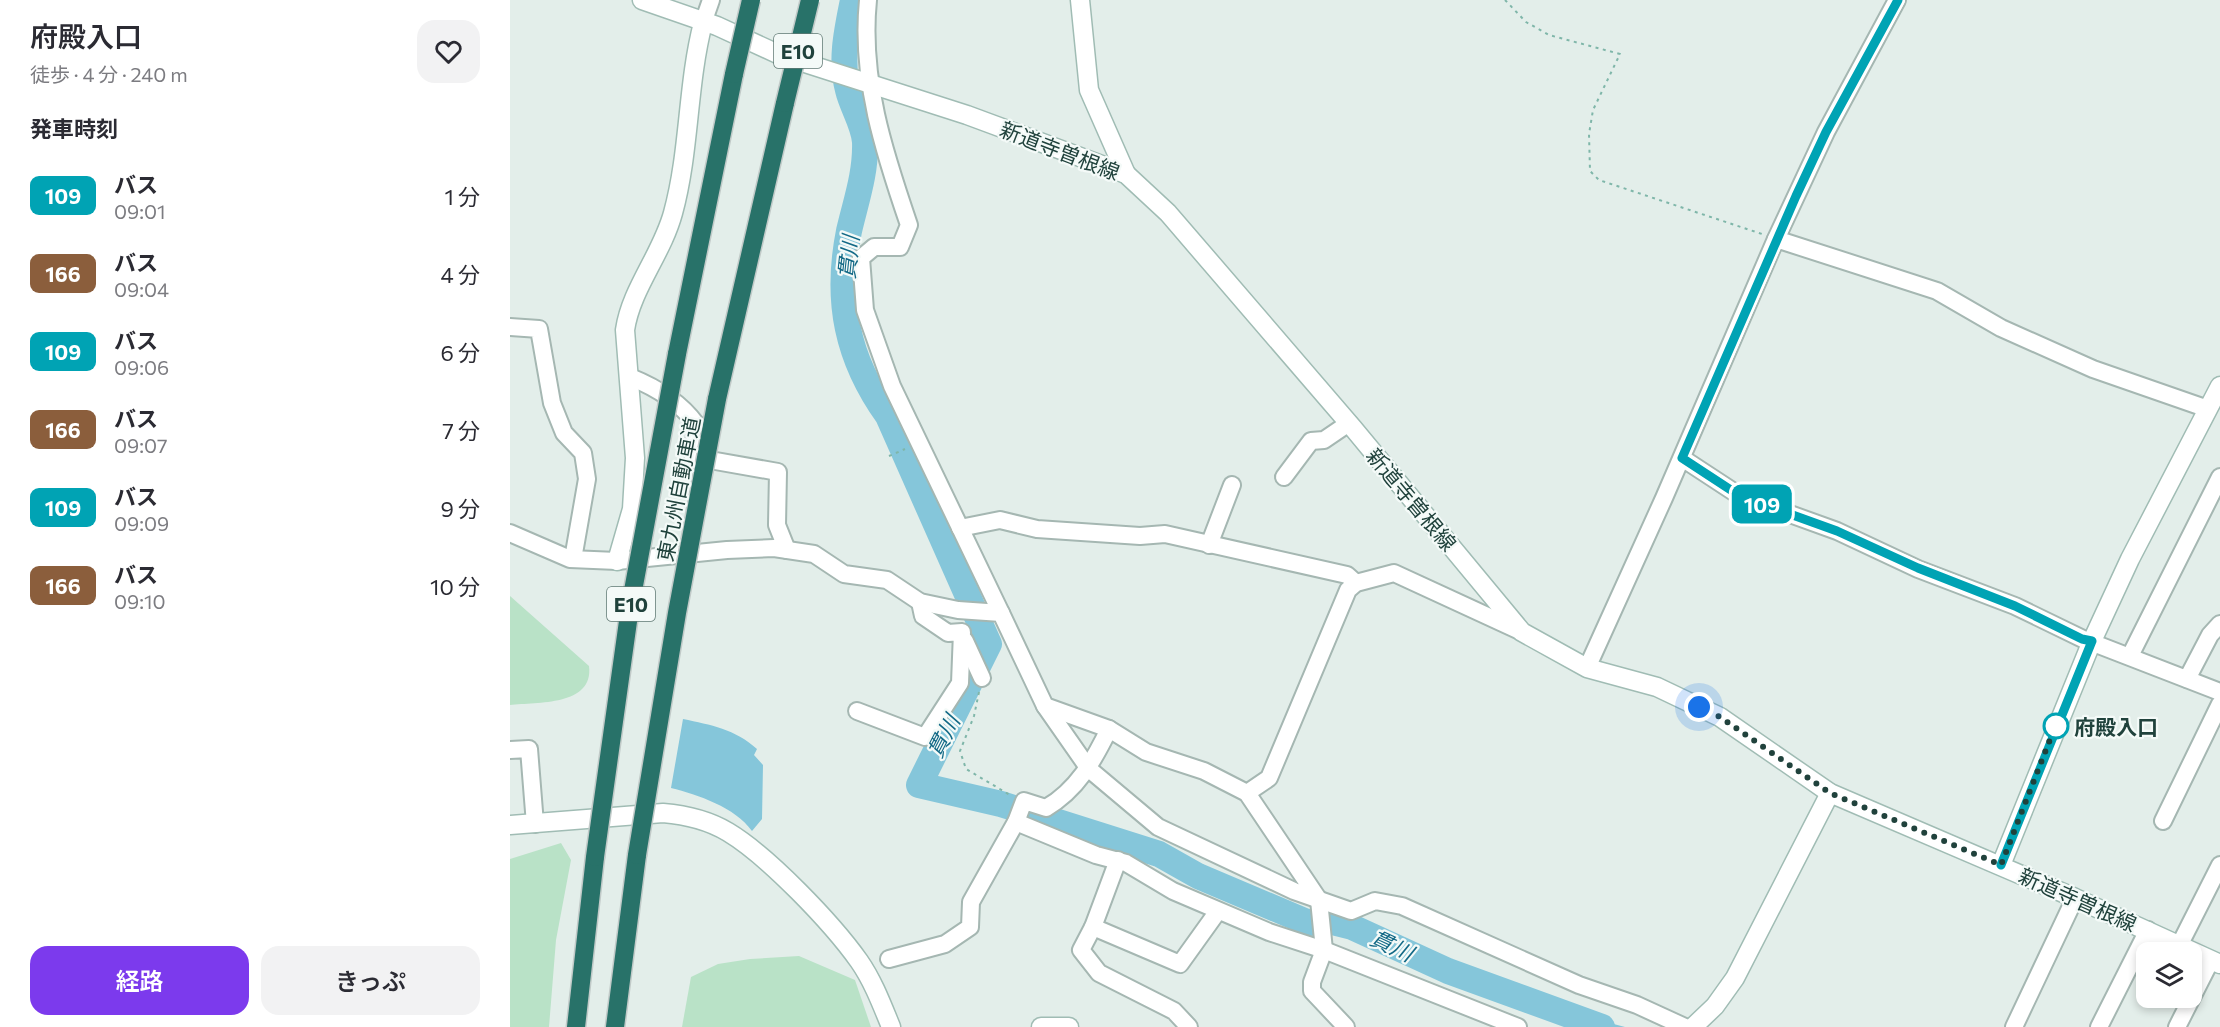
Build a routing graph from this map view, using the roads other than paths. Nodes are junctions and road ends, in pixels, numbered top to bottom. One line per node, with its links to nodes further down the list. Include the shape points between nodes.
1 (642, 0): 8 (street, 新道寺曽根線)
2 (711, 0): 8 (street)
3 (751, 0): 66 (highway, 東九州自動車道 / E10, bridge, via 677,354 630,607)
4 (810, 0): 67 (highway, 東九州自動車道 / E10, bridge, via 717,399 637,855)
5 (868, 0): 9 (street)
6 (1080, 0): 10 (street, via 1089,90)
7 (1898, 0): 11 (street, via 1826,132)
8 (703, 23): 9 (street, 新道寺曽根線, via 780,55); 13 (street, via 695,54 673,213 660,250 628,309 625,330)
9 (869, 82): 10 (street, 新道寺曽根線); 21 (street, via 880,138 909,225 900,247 874,247 861,258 865,310 892,386)
10 (1126, 174): 16 (street, 新道寺曽根線, via 1168,213)
11 (1776, 239): 15 (street, via 1937,291 2001,328 2093,369); 17 (street)
12 (510, 327): 25 (street, via 539,329 552,404 564,433 583,453 587,479)
13 (630, 377): 24 (street, via 686,410 696,424 693,457 778,472 777,525); 26 (street, via 635,438 632,509)
14 (2220, 386): 15 (street)
15 (2213, 406): 34 (street, via 2130,559)
16 (1349, 423): 18 (street, via 1324,440 1311,441); 33 (street, 新道寺曽根線)
17 (1682, 458): 34 (street, via 1740,496 1837,531); 36 (street)
18 (1284, 477)
19 (2220, 477): 35 (street)
20 (1232, 485): 23 (street)
21 (960, 528): 23 (street, via 1000,520 1037,529 1165,534); 30 (street)
22 (510, 533): 25 (street)
23 (1209, 545): 27 (street, via 1347,575)
24 (787, 550): 26 (street, via 727,550); 28 (street, via 814,554 844,574 887,580)
25 (573, 559): 26 (street)
26 (617, 561)
27 (1356, 583): 33 (street, via 1394,573); 46 (street, via 1348,590 1269,778)
28 (920, 602): 29 (street); 32 (street, via 923,616 948,633)
29 (950, 607): 30 (street); 32 (street)
30 (996, 611): 41 (street)
31 (2220, 624): 38 (street)
32 (962, 632): 37 (street); 42 (street, via 960,683 925,737)
33 (1522, 632): 36 (street, 新道寺曽根線)
34 (2092, 641): 35 (street); 53 (street)
35 (2130, 656): 38 (street)
36 (1587, 668): 47 (street, 新道寺曽根線, via 1657,687 1720,717)
37 (982, 678)
38 (2187, 679): 39 (street)
39 (2220, 692)
40 (2220, 704): 49 (street)
41 (1045, 706): 43 (street); 45 (street)
42 (857, 711)
43 (1110, 729): 45 (street); 46 (street, via 1146,752 1204,771)
44 (510, 750): 50 (street, via 529,749)
45 (1088, 770): 48 (street, via 1056,802 1046,808); 56 (street, via 1158,827)
46 (1247, 793): 56 (street)
47 (1830, 793): 53 (street, 新道寺曽根線); 75 (street, via 1735,978 1715,1006)
48 (1020, 812): 52 (street, via 1096,855); 64 (street, via 971,902 970,927 945,944)
49 (2163, 821)
50 (535, 824): 51 (street); 68 (street, via 663,813 688,815 729,833 832,928 860,962)
51 (510, 825)
52 (1118, 860): 57 (street); 58 (street)
53 (2001, 865): 55 (street, 新道寺曽根線)
54 (2220, 865): 61 (street)
55 (2075, 898): 59 (street, 新道寺曽根線); 76 (street)
56 (1318, 905): 62 (street); 74 (street, via 1351,911 1375,901 1402,906 1579,985)
57 (1218, 911): 58 (street, via 1180,964); 62 (street, via 1269,932)
58 (1093, 927): 71 (street, via 1081,950 1099,973 1174,1011)
59 (2148, 930): 60 (street, 新道寺曽根線); 77 (street)
60 (2175, 942)
61 (2181, 942)
62 (1324, 946): 72 (street, via 1312,991); 73 (street)
63 (2202, 955): 65 (street, 新道寺曽根線)
64 (889, 960)
65 (2216, 962): 78 (street)
66 (576, 1027)
67 (615, 1027)
68 (891, 1027)
69 (1041, 1027): 70 (street)
70 (1069, 1027)
71 (1189, 1027)
72 (1346, 1027)
73 (1518, 1027)
74 (1685, 1027)
75 (1693, 1027)
76 (2014, 1027)
77 (2099, 1027)
78 (2177, 1027)

